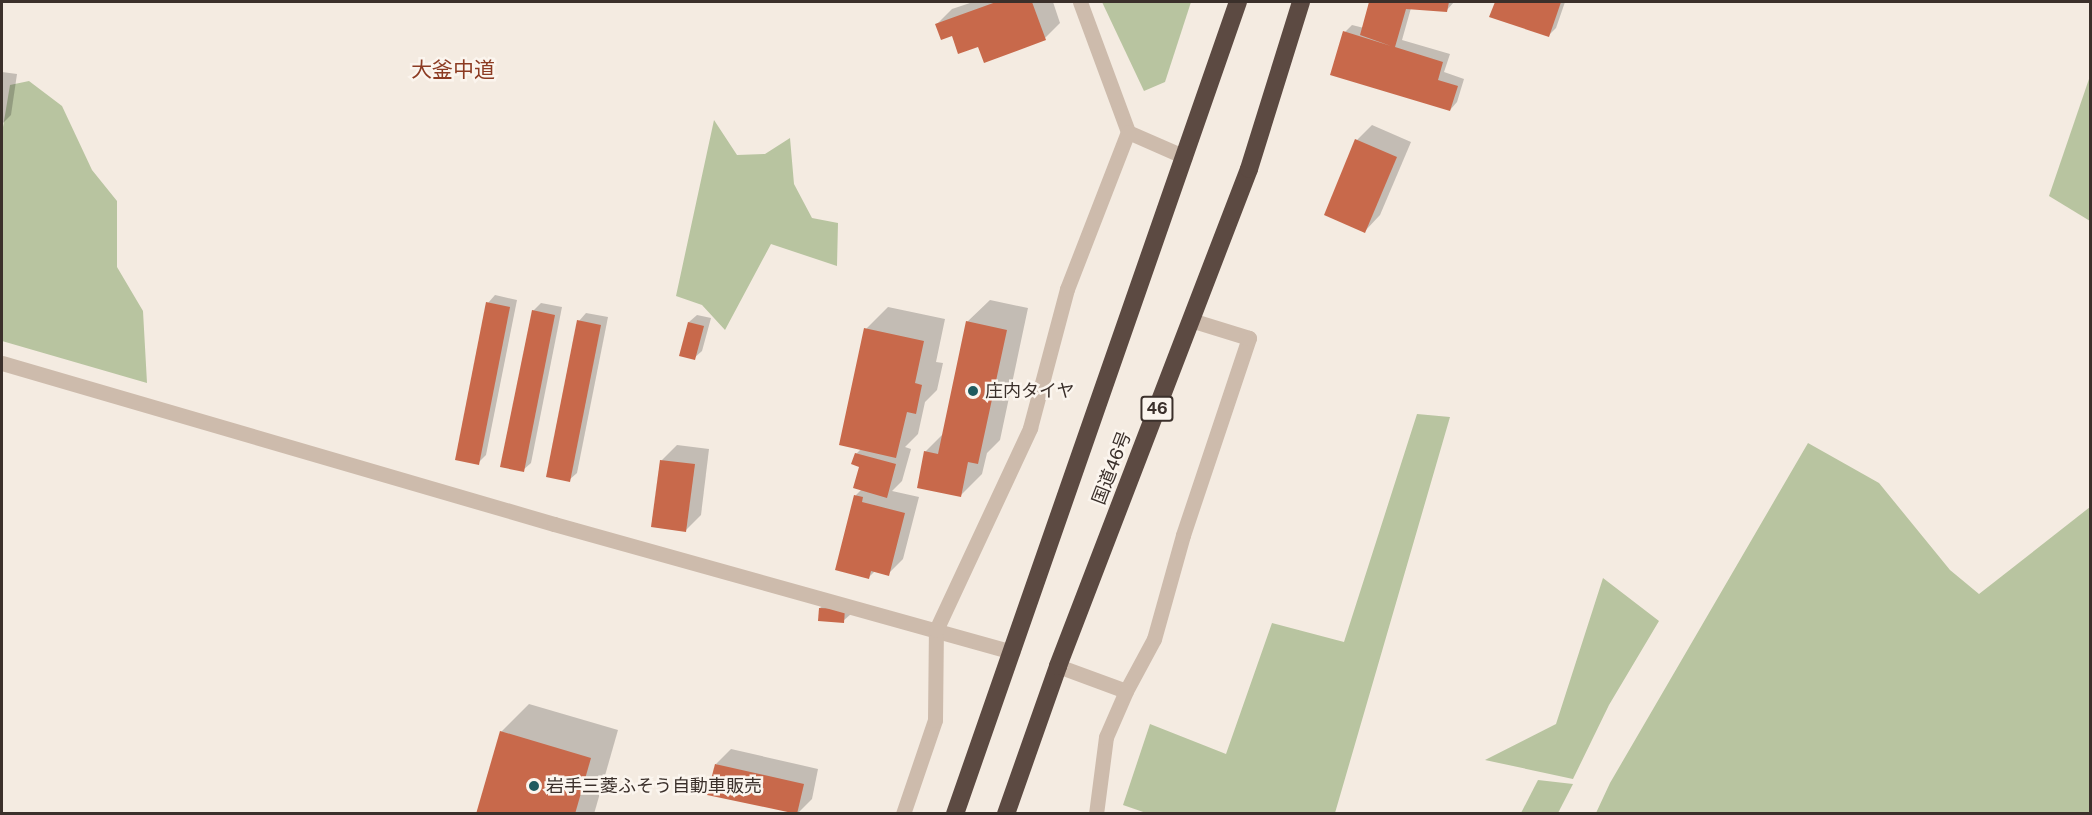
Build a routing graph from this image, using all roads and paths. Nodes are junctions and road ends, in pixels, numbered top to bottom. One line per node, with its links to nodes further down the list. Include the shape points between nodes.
1 (1080, 2): 4 (street)
2 (1238, 2): 5 (highway, 国道46号)
3 (1301, 2): 6 (highway, 国道46号 / 46, via 1249,169)
4 (1128, 132): 5 (street); 8 (street, via 1067,289 1030,428)
5 (1185, 157): 9 (highway, 国道46号)
6 (1191, 320): 10 (highway, 国道46号 / 46); 11 (street, via 1249,338 1183,535 1154,639)
7 (2, 363): 8 (street)
8 (936, 630): 9 (street); 12 (street, via 935,720)
9 (1012, 652): 13 (highway, 国道46号)
10 (1058, 666): 11 (street); 14 (highway, 国道46号 / 46)
11 (1126, 691): 15 (street, via 1106,738)
12 (903, 813)
13 (955, 813)
14 (1006, 813)
15 (1096, 813)

